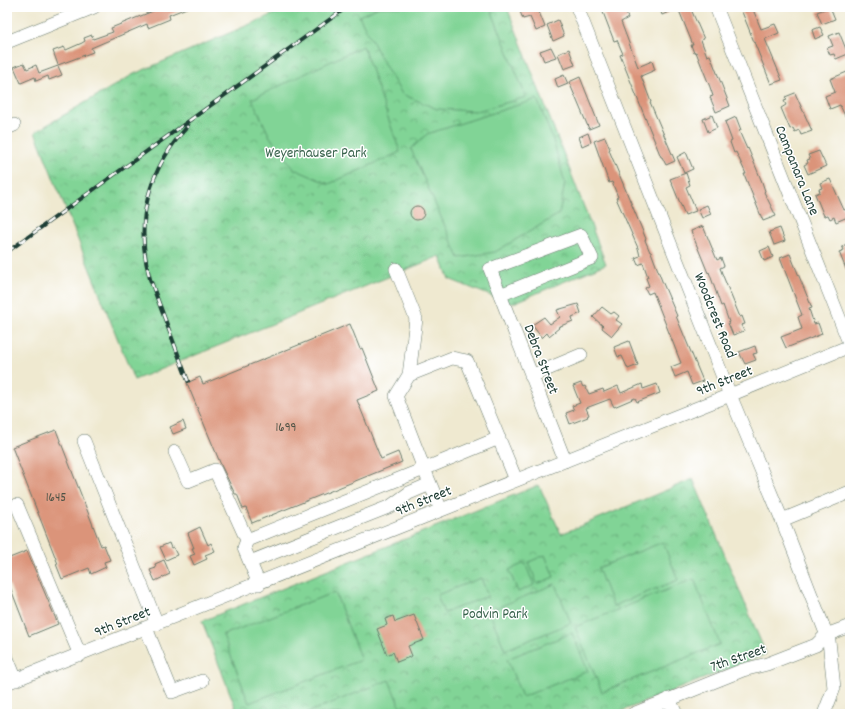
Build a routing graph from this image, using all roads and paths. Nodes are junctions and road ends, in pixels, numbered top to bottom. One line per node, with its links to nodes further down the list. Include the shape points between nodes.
1 (94, 7): 4 (street)
2 (577, 7): 11 (street, Woodcrest Road)
3 (716, 7): 7 (street, Campanara Lane)
4 (7, 42)
5 (396, 269): 9 (street, via 416,319)
6 (500, 295): 6 (street, Debra Street, via 490,269 581,235 592,258); 10 (street, Debra Street)
7 (850, 345): 11 (street, 9th Street)
8 (581, 356): 10 (street)
9 (409, 375): 12 (street, via 452,358 467,361); 16 (street, via 396,396)
10 (532, 376): 15 (street, Debra Street)
11 (730, 395): 15 (street, 9th Street); 22 (street, Woodcrest Road)
12 (499, 438): 16 (street); 17 (street)
13 (84, 441): 26 (street)
14 (175, 452): 23 (street, via 188,481 216,470)
15 (565, 461): 17 (street, 9th Street)
16 (424, 469): 18 (street); 23 (street)
17 (516, 480): 21 (street, 9th Street)
18 (430, 484): 21 (street); 24 (street, via 408,493 391,506)
19 (850, 492): 22 (street)
20 (17, 505): 29 (street)
21 (441, 510): 25 (street, 9th Street)
22 (782, 520): 28 (street, Woodcrest Road)
23 (246, 540): 24 (street, via 244,548)
24 (250, 562): 25 (street)
25 (258, 584): 26 (street, 9th Street)
26 (151, 626): 29 (street, 9th Street); 31 (street, via 172,692)
27 (850, 626): 28 (street, 7th Street)
28 (826, 635): 33 (street, 7th Street, via 816,645); 36 (street, Woodcrest Road, via 829,641 834,688)
29 (80, 655): 32 (street, 9th Street)
30 (7, 658): 32 (street)
31 (202, 681)
32 (12, 682)
33 (670, 699): 34 (street, 7th Street); 35 (street)
34 (633, 714)
35 (676, 714)
36 (824, 714)

